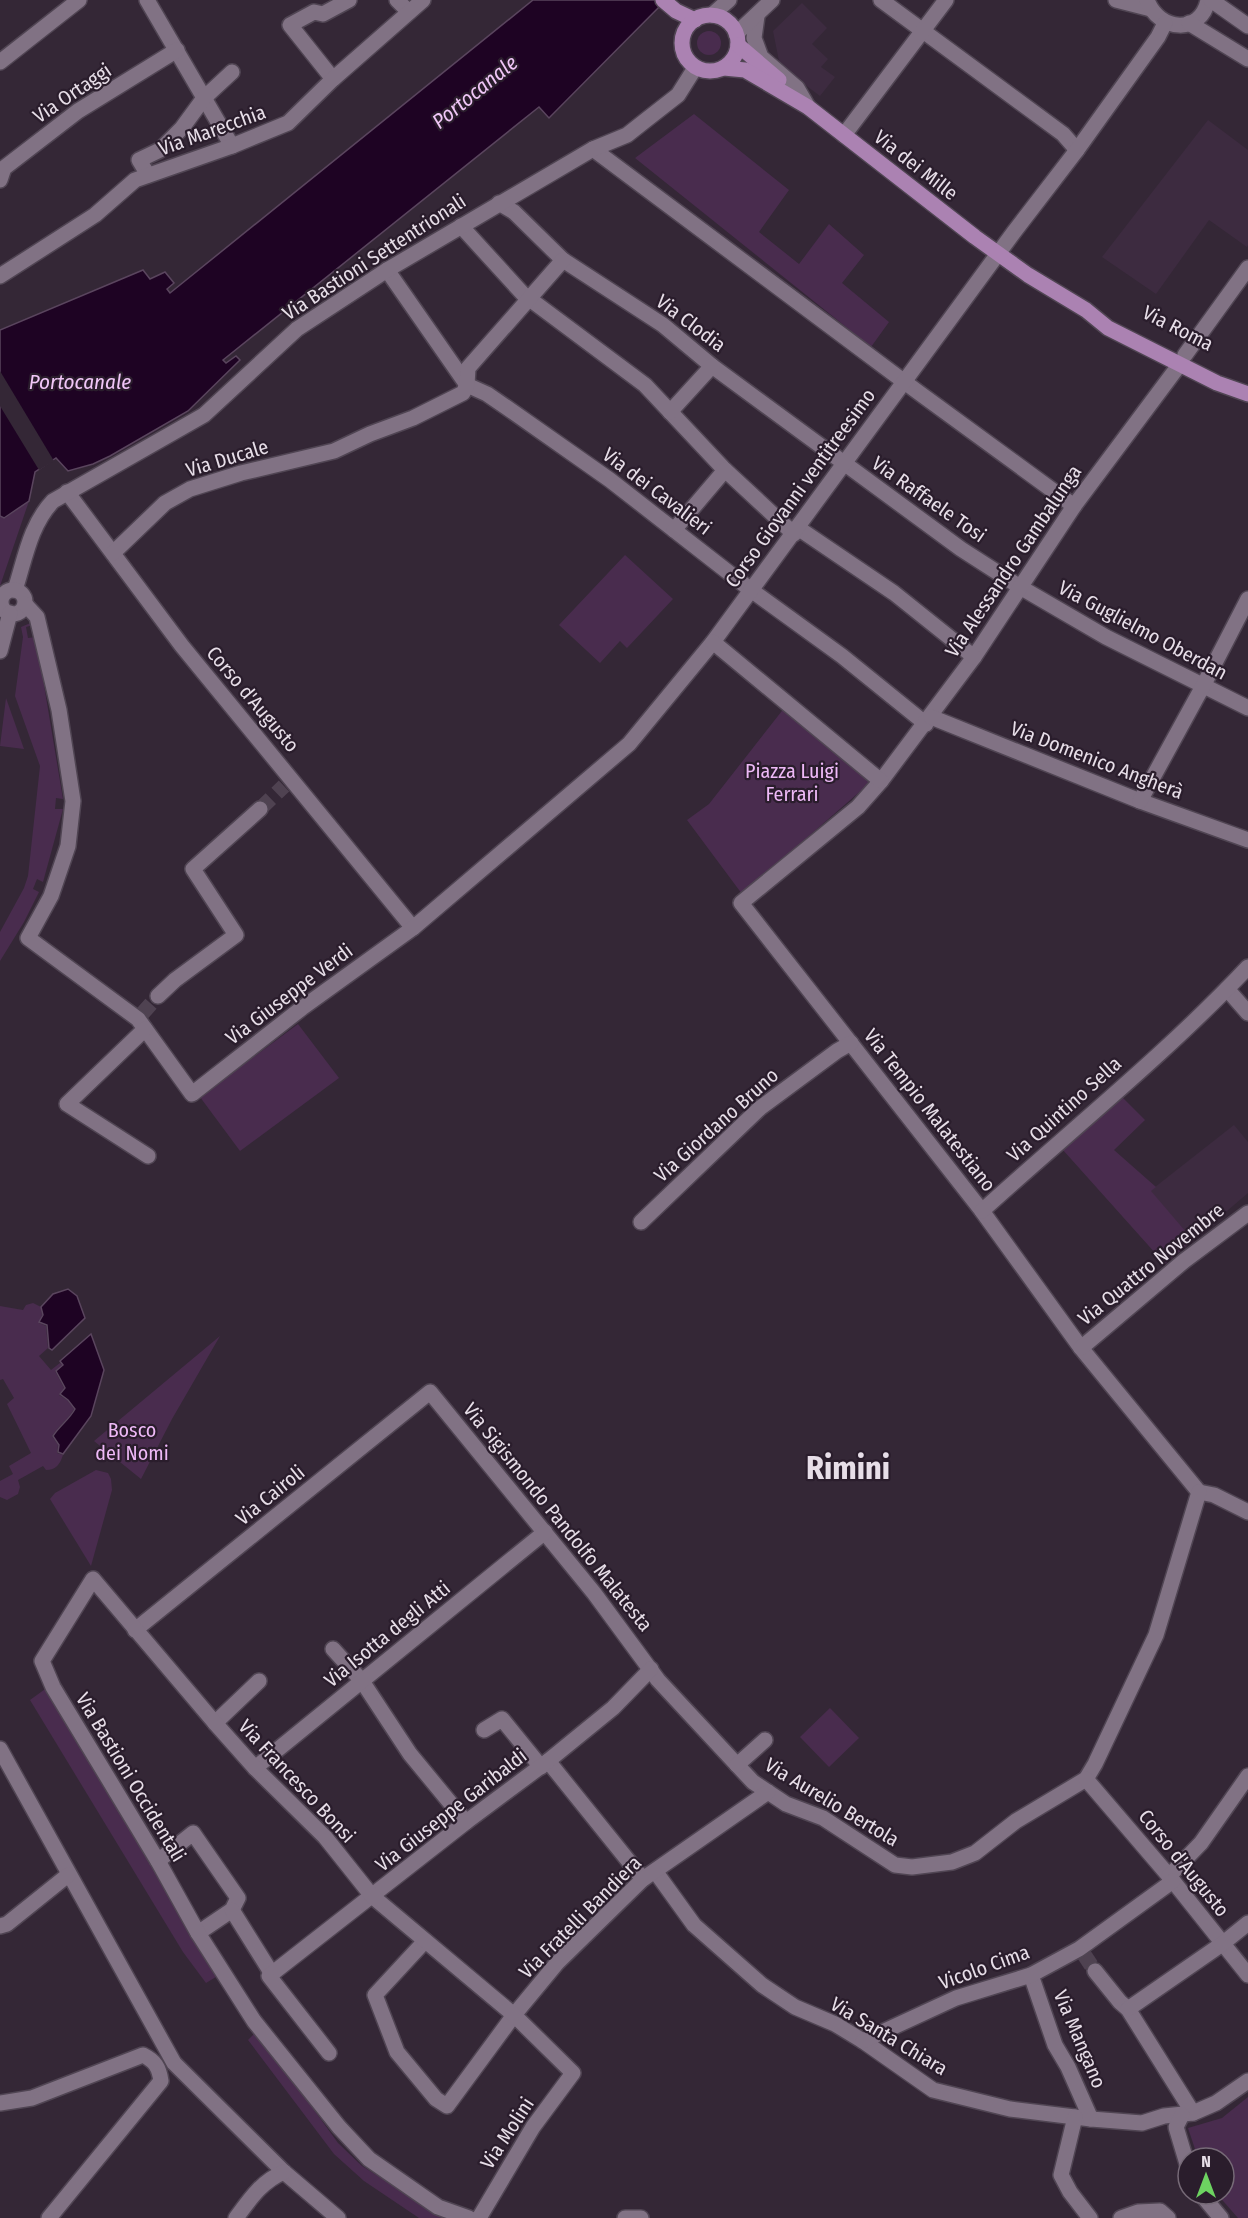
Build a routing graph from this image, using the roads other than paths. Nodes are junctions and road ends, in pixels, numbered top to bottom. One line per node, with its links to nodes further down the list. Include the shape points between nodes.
1 (79, 0): 27 (street)
2 (147, 0): 25 (street)
3 (349, 0): 31 (street, via 290,25)
4 (397, 0): 15 (street)
5 (423, 0): 15 (street, Via Marecchia)
6 (663, 0): 14 (main road)
7 (729, 0): 16 (street)
8 (772, 0): 17 (street)
9 (881, 0): 22 (street)
10 (946, 0): 22 (street)
11 (1116, 0): 13 (street)
12 (1209, 0): 20 (street, via 1202,13); 21 (street)
13 (1149, 5): 19 (street)
14 (676, 11): 18 (main road); 23 (main road)
15 (409, 12): 31 (street, Via Marecchia)
16 (712, 15): 18 (main road); 24 (main road, via 727,21)
17 (757, 16): 24 (street); 33 (street, Via dei Mille, via 754,38 760,57 797,88)
18 (695, 20): 23 (main road)
19 (1165, 22): 20 (street); 37 (street, Corso Giovanni ventitreesimo)
20 (1189, 23): 26 (street)
21 (1248, 26)
22 (923, 30): 34 (street); 37 (street, via 1064,134)
23 (682, 36): 28 (main road, via 684,54)
24 (737, 40): 29 (main road, via 734,58); 33 (main road, Via dei Mille)
25 (177, 50): 32 (street); 39 (street, Via Ortaggi, via 78,111 4,168)
26 (1248, 59)
27 (0, 62)
28 (695, 68): 29 (main road, via 707,72); 36 (street, Via Bastioni Settentrionali, via 678,94 646,120 627,135)
29 (724, 68): 33 (main road, Via dei Mille, via 746,70)
30 (232, 72): 32 (street)
31 (333, 79): 35 (street, Via Marecchia, via 288,123)
32 (204, 98): 35 (street); 38 (street, via 182,129 160,150 139,160)
33 (808, 107): 34 (main road, Via dei Mille)
34 (844, 135): 44 (main road, Via dei Mille)
35 (232, 146): 38 (street, Via Marecchia)
36 (593, 149): 40 (street, Via Bastioni Settentrionali); 52 (street)
37 (1077, 150): 44 (street, Corso Giovanni ventitreesimo)
38 (148, 175): 48 (street, Via Marecchia, via 135,180 95,215)
39 (1, 179)
40 (515, 193): 41 (street, Via Bastioni Settentrionali); 42 (street)
41 (499, 203): 42 (street, Via Clodia); 43 (street, Via Bastioni Settentrionali)
42 (514, 212): 45 (street, Via Clodia)
43 (461, 226): 47 (street, Via Bastioni Settentrionali); 49 (street)
44 (999, 254): 50 (main road, Via Roma, via 1086,310 1112,319); 52 (street, Corso Giovanni ventitreesimo)
45 (563, 260): 49 (street); 51 (street, Via Clodia, via 663,325)
46 (1248, 268): 50 (street, Via Alessandro Gambalunga)
47 (387, 270): 53 (street, Via dei Cavalieri); 58 (street, Via Bastioni Settentrionali, via 297,329 204,415)
48 (0, 276)
49 (528, 297): 53 (street, via 468,368); 55 (street, via 645,385)
50 (1183, 360): 54 (main road, Via Roma, via 1224,375); 59 (street, Via Alessandro Gambalunga)
51 (712, 366): 55 (street); 56 (street, Via Clodia)
52 (904, 382): 56 (street, Corso Giovanni ventitreesimo); 59 (street)
53 (467, 385): 60 (street, Via dei Cavalieri, via 515,413); 62 (street, Via Ducale, via 463,393 440,406 334,451 190,489 165,503)
54 (1247, 394)
55 (670, 412): 57 (street)
56 (845, 465): 61 (street, Corso Giovanni ventitreesimo); 63 (street, Via Raffaele Tosi)
57 (725, 470): 60 (street); 61 (street)
58 (67, 492): 62 (street, Corso d'Augusto); 64 (street, Via Bastioni Settentrionali, via 41,513)
59 (1074, 506): 63 (street, Via Alessandro Gambalunga)
60 (674, 530): 65 (street, Via dei Cavalieri)
61 (796, 531): 65 (street, Corso Giovanni ventitreesimo); 71 (street, via 894,593)
62 (112, 553): 79 (street, Corso d'Augusto, via 288,783)
63 (1020, 587): 71 (street, Via Alessandro Gambalunga); 72 (street, Via Guglielmo Oberdan, via 1107,638)
64 (15, 590): 67 (street, via 24,597); 68 (street, via 2,598 2,606)
65 (752, 590): 69 (street, Corso Giovanni ventitreesimo); 74 (street, Via dei Cavalieri)
66 (1248, 599): 72 (street)
67 (25, 604): 68 (street, via 18,613); 84 (street, via 37,616 59,710 73,801 68,846 51,896 28,938)
68 (10, 613): 70 (street)
69 (713, 642): 75 (street); 79 (street, Corso Giovanni ventitreesimo, via 629,744)
70 (0, 651)
71 (974, 657): 74 (street, Via Alessandro Gambalunga)
72 (1203, 686): 73 (street, Via Guglielmo Oberdan); 76 (street)
73 (1248, 708)
74 (928, 721): 75 (street, Via Alessandro Gambalunga); 76 (street, Via Domenico Angherà)
75 (881, 782): 85 (street, Via Tempio Malatestiano, via 858,807 741,903)
76 (1140, 801): 78 (street, Via Domenico Angherà)
77 (261, 809): 82 (street, via 193,869 236,935)
78 (1248, 840)
79 (413, 928): 84 (street, Via Giuseppe Verdi, via 192,1094)
80 (1248, 967): 81 (street)
81 (1227, 989): 83 (street); 87 (street, Via Quintino Sella)
82 (159, 996)
83 (1248, 1013)
84 (144, 1025): 86 (street, via 67,1104)
85 (850, 1043): 87 (street, Via Tempio Malatestiano); 89 (street, Via Giordano Bruno, via 760,1108)
86 (148, 1156)
87 (982, 1211): 90 (street, Via Tempio Malatestiano)
88 (1248, 1213): 90 (street, Via Quattro Novembre)
89 (641, 1222)
90 (1082, 1347): 92 (street, Via Tempio Malatestiano)
91 (430, 1392): 94 (street, Via Sigismondo Pandolfo Malatesta); 96 (street, Via Cairoli)
92 (1199, 1492): 93 (street, via 1215,1495); 109 (street, via 1156,1635)
93 (1248, 1512)
94 (545, 1532): 98 (street, Via Sigismondo Pandolfo Malatesta); 100 (street, Via Isotta degli Atti)
95 (93, 1579): 96 (street, Via Francesco Bonsi); 112 (street, Via Bastioni Occidentali, via 42,1661 53,1687)
96 (135, 1630): 101 (street, Via Francesco Bonsi)
97 (333, 1649): 100 (street)
98 (651, 1669): 105 (street, Via Giuseppe Garibaldi, via 613,1708); 106 (street, Via Aurelio Bertola)
99 (259, 1681): 101 (street, Via Francesco Bonsi)
100 (363, 1681): 107 (street, Via Isotta degli Atti); 111 (street, via 410,1754)
101 (214, 1723): 107 (street, Via Francesco Bonsi)
102 (484, 1730): 105 (street, Via Santa Chiara, via 502,1719)
103 (765, 1740): 106 (street)
104 (0, 1749): 113 (street)
105 (544, 1764): 111 (street, Via Giuseppe Garibaldi); 114 (street, Via Santa Chiara)
106 (737, 1765): 110 (street, Via Aurelio Bertola)
107 (255, 1768): 116 (street, Via Francesco Bonsi, via 325,1837)
108 (1248, 1776): 115 (street, Vicolo Cima)
109 (1086, 1779): 110 (street, Via Aurelio Bertola, via 1016,1821 975,1853 952,1862 912,1867 895,1864 823,1818 786,1804); 115 (street, Corso d'Augusto)
110 (768, 1792): 114 (street, Via Fratelli Bandiera)
111 (466, 1822): 116 (street, Via Giuseppe Garibaldi)
112 (158, 1861): 117 (street, via 193,1833 238,1898); 120 (street, Via Bastioni Occidentali)
113 (68, 1875): 119 (street, via 8,1924); 137 (street, via 174,2063)
114 (649, 1875): 128 (street, Via Fratelli Bandiera, via 557,1963); 129 (street, Via Santa Chiara, via 694,1925 762,1985 795,2007)
115 (1171, 1879): 122 (street, Corso d'Augusto); 125 (street, Vicolo Cima, via 1081,1951)
116 (372, 1896): 121 (street, Via Francesco Bonsi); 124 (street, Via Giuseppe Garibaldi)
117 (232, 1910): 120 (street); 124 (street)
118 (1248, 1923): 122 (street)
119 (0, 1926)
120 (198, 1933): 142 (street, Via Bastioni Occidentali, via 255,2021 331,2118 369,2159 438,2207)
121 (426, 1941): 128 (street, Via Francesco Bonsi); 128 (street, Via Fratelli Bandiera, via 375,1995 397,2052 436,2099 447,2106)
122 (1222, 1944): 126 (street, Corso d'Augusto); 127 (street)
123 (1095, 1971): 127 (street)
124 (271, 1975): 130 (street)
125 (1031, 1975): 129 (street, Vicolo Cima, via 956,1998); 135 (street, Via Mangano, via 1068,2067)
126 (1248, 1975)
127 (1128, 2008): 134 (street)
128 (514, 2015): 131 (street, Via Francesco Bonsi)
129 (862, 2041): 135 (street, Via Santa Chiara, via 933,2090 1010,2109)
130 (329, 2053)
131 (573, 2073): 143 (street, Via Molini, via 533,2127)
132 (1248, 2081): 134 (street, Via Santa Chiara, via 1216,2103)
133 (0, 2103): 139 (street, via 32,2098 143,2055 159,2068 161,2081)
134 (1188, 2114): 135 (street, Via Santa Chiara, via 1142,2122); 136 (street, via 1176,2127)
135 (1083, 2118): 146 (street, via 1061,2175)
136 (1182, 2146)
137 (284, 2172): 140 (street, via 260,2187); 141 (street)
138 (1211, 2206): 149 (street)
139 (49, 2218)
140 (236, 2218)
141 (338, 2218)
142 (469, 2218)
143 (479, 2218)
144 (625, 2218): 145 (street)
145 (642, 2218)
146 (1090, 2218)
147 (1120, 2218): 148 (street, via 1160,2211)
148 (1168, 2218)
149 (1221, 2218)

